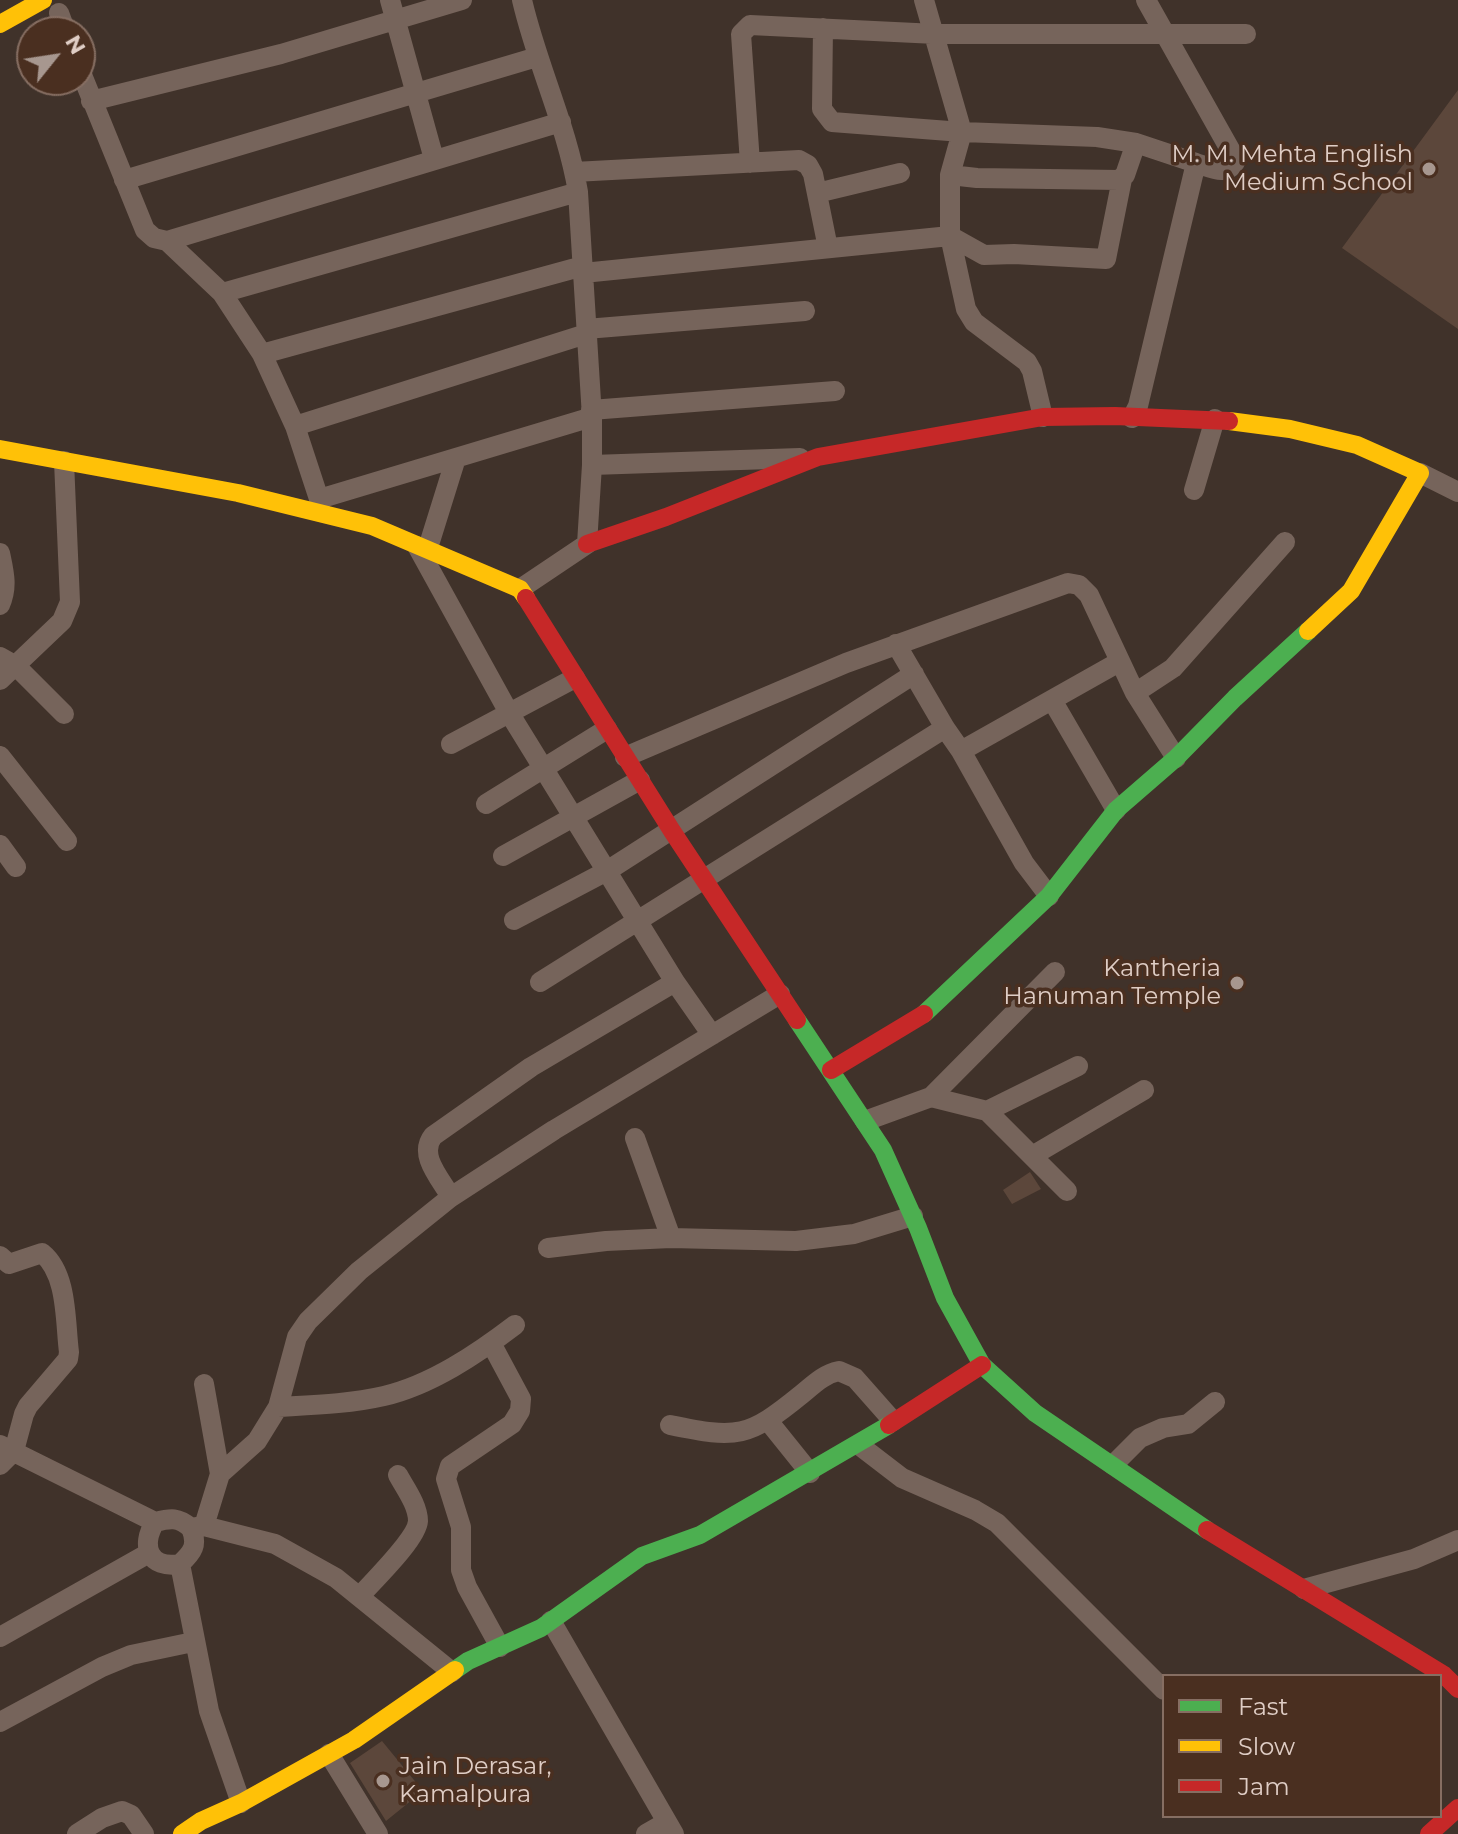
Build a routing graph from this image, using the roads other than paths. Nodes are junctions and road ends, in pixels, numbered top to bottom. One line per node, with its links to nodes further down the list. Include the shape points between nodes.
1 (6, 0): 7 (street)
2 (390, 0): 9 (street)
3 (462, 0): 9 (street)
4 (522, 0): 15 (street)
5 (924, 0): 12 (street)
6 (1146, 0): 13 (street)
7 (0, 3)
8 (56, 15): 10 (street)
9 (396, 21): 16 (street); 18 (street)
10 (0, 24)
11 (823, 28): 12 (street); 20 (street, via 822,109 832,122); 23 (street, via 750,25 741,34)
12 (936, 34): 13 (street); 20 (street)
13 (1165, 34): 14 (street); 24 (street, via 1235,162 1224,171)
14 (1246, 34)
15 (537, 57): 16 (street); 19 (street)
16 (417, 93): 22 (street); 28 (street)
17 (89, 96): 18 (street)
18 (91, 101): 28 (street)
19 (561, 122): 22 (street); 29 (street)
20 (962, 132): 21 (street); 26 (street)
21 (1136, 143): 24 (street); 27 (street)
22 (434, 159): 32 (street)
23 (750, 163): 29 (street); 30 (street, via 799,160 813,174)
24 (1196, 163): 42 (street)
25 (900, 173): 30 (street)
26 (950, 175): 27 (street); 31 (street)
27 (1122, 179): 31 (street, via 1106,259 984,255)
28 (124, 180): 32 (street, via 145,230)
29 (576, 182): 34 (street); 35 (street)
30 (817, 193): 33 (street)
31 (950, 236): 33 (street); 41 (street, via 966,309 974,322 1027,362)
32 (167, 241): 35 (street)
33 (828, 248): 34 (street)
34 (583, 270): 37 (street); 38 (street)
35 (222, 293): 38 (street)
36 (805, 311): 37 (street)
37 (586, 332): 40 (street); 44 (street)
38 (262, 354): 44 (street)
39 (835, 391): 40 (street)
40 (592, 414): 47 (street); 49 (street)
41 (1043, 417): 42 (street); 46 (street)
42 (1132, 418): 43 (street)
43 (1215, 419): 50 (street, via 1357,445); 51 (street)
44 (295, 426): 53 (street)
45 (0, 449): 48 (street)
46 (818, 457): 49 (street); 55 (street)
47 (456, 458): 53 (street); 56 (street)
48 (64, 461): 53 (street); 61 (street, via 70,602 62,621)
49 (592, 465): 55 (street)
50 (1420, 473): 52 (street); 76 (street, via 1351,591)
51 (1194, 490)
52 (1458, 492)
53 (320, 506): 56 (street)
54 (1285, 542): 66 (street, via 1173,668)
55 (587, 544): 58 (street)
56 (422, 548): 58 (street); 68 (street)
57 (0, 553): 59 (street, via 6,580)
58 (520, 589): 64 (street)
59 (0, 605)
60 (896, 644): 62 (street, via 1068,583 1089,595); 63 (street); 75 (street)
61 (8, 661): 65 (street); 69 (street)
62 (1119, 662): 66 (street); 67 (street)
63 (914, 674): 70 (street); 82 (street)
64 (575, 678): 68 (street); 71 (street)
65 (0, 680)
66 (1135, 693): 76 (street)
67 (1052, 700): 73 (street); 80 (street)
68 (508, 711): 72 (street); 77 (street)
69 (64, 714)
70 (945, 728): 73 (street); 88 (street)
71 (607, 729): 75 (street); 77 (street)
72 (451, 744)
73 (961, 751): 89 (street, via 1024,863)
74 (0, 756): 83 (street)
75 (625, 757): 78 (street)
76 (1176, 758): 80 (street)
77 (544, 767): 79 (street); 81 (street)
78 (640, 780): 81 (street); 82 (street)
79 (486, 804)
80 (1116, 810): 89 (street)
81 (575, 817): 85 (street); 87 (street)
82 (672, 831): 87 (street); 88 (street)
83 (67, 841)
84 (0, 845): 86 (street)
85 (503, 856)
86 (16, 867)
87 (607, 871): 90 (street); 91 (street)
88 (704, 880): 91 (street); 95 (street)
89 (1049, 896): 98 (street, via 931,1010)
90 (514, 920)
91 (638, 922): 93 (street); 94 (street)
92 (1055, 972): 100 (street)
93 (540, 982)
94 (675, 982): 96 (street); 106 (street, via 531,1067 433,1136 426,1154)
95 (780, 994): 96 (street); 98 (street)
96 (712, 1035): 106 (street)
97 (1078, 1066): 101 (street)
98 (831, 1070): 102 (street)
99 (1144, 1090): 104 (street)
100 (931, 1097): 101 (street); 102 (street)
101 (987, 1111): 104 (street)
102 (865, 1121): 107 (street)
103 (635, 1138): 108 (street)
104 (1032, 1156): 105 (street)
105 (1067, 1191)
106 (451, 1197): 116 (street, via 359,1271 308,1321 297,1337)
107 (913, 1216): 108 (street, via 854,1234 796,1241); 113 (street, via 945,1298)
108 (671, 1238): 109 (street)
109 (548, 1248)
110 (0, 1256): 121 (street, via 9,1264 42,1253 49,1259 60,1285 69,1352 24,1414)
111 (515, 1325): 112 (street)
112 (491, 1343): 116 (street, via 423,1382 386,1395); 136 (street, via 521,1399 520,1411 512,1424 450,1466 446,1479 461,1527 461,1570)
113 (982, 1365): 117 (street); 122 (street, via 1035,1413)
114 (204, 1384): 124 (street)
115 (1215, 1402): 122 (street, via 1188,1424 1140,1438)
116 (278, 1407): 124 (street, via 257,1441)
117 (893, 1421): 118 (street, via 855,1378 839,1371 821,1378); 120 (street)
118 (769, 1422): 119 (street, via 726,1434); 123 (street)
119 (670, 1425)
120 (859, 1445): 123 (street); 138 (street, via 902,1478 997,1523)
121 (5, 1454): 126 (street)
122 (1113, 1465): 131 (street)
123 (810, 1473): 133 (street, via 700,1535 642,1556)
124 (220, 1474): 127 (street)
125 (398, 1475): 132 (street, via 418,1523)
126 (155, 1522): 127 (street, via 171,1518); 129 (street, via 147,1534)
127 (198, 1527): 130 (street, via 193,1552); 132 (street, via 275,1544)
128 (1458, 1540): 131 (street, via 1414,1559)
129 (149, 1553): 130 (street, via 156,1562); 134 (street)
130 (180, 1564): 135 (street)
131 (1304, 1589): 139 (street, via 1444,1675)
132 (360, 1596): 137 (street)
133 (551, 1621): 136 (street); 144 (street)
134 (0, 1637)
135 (193, 1642): 140 (street, via 131,1655); 142 (street, via 209,1711)
136 (500, 1647): 137 (street)
137 (452, 1672): 141 (street)
138 (1162, 1688)
139 (1458, 1689)
140 (0, 1722)
141 (329, 1754): 142 (street); 148 (street)
142 (241, 1803): 147 (street)
143 (1458, 1808): 150 (street)
144 (670, 1828): 149 (street)
145 (77, 1834): 146 (street, via 117,1811 131,1815)
146 (144, 1834)
147 (182, 1834)
148 (378, 1834)
149 (646, 1834)
150 (1429, 1834)

